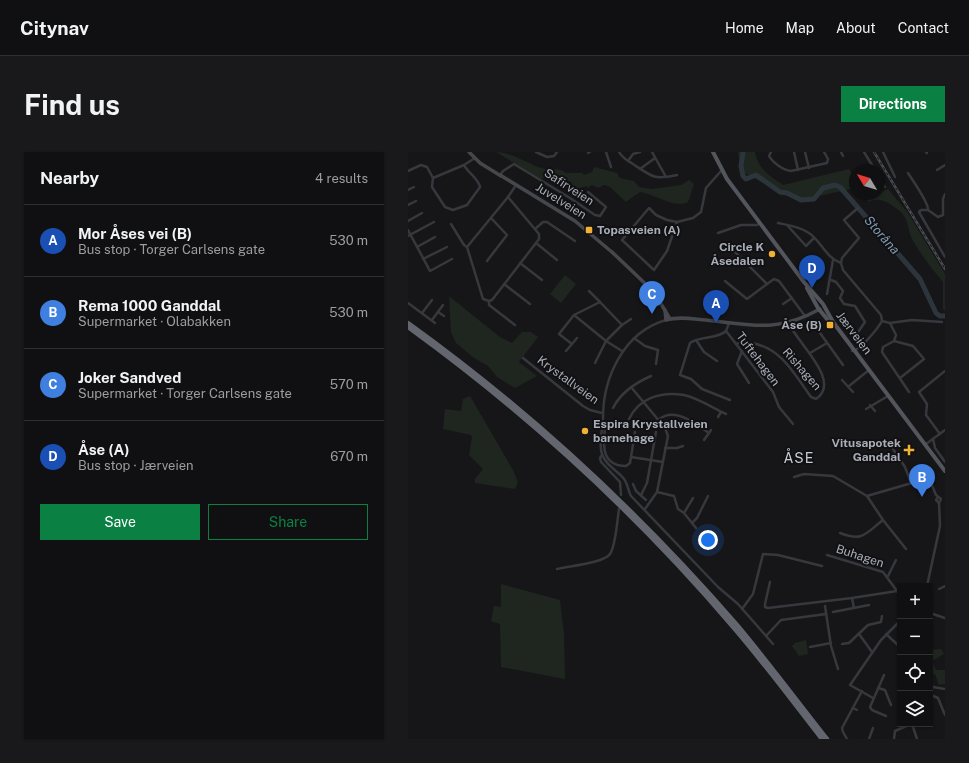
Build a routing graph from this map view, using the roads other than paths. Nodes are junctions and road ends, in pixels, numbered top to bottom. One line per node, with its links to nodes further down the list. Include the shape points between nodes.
1 (469, 152): 17 (street, Juvelveien)
2 (536, 152): 3 (street, via 547,157 554,156)
3 (557, 152)
4 (606, 152): 23 (street)
5 (619, 152): 19 (street)
6 (640, 152): 19 (street)
7 (652, 152): 18 (street)
8 (714, 152): 29 (main road, Jærveien)
9 (771, 152): 26 (street, via 770,158 785,170)
10 (794, 152): 26 (street)
11 (805, 152): 24 (street)
12 (824, 152): 24 (street, via 828,159 827,163)
13 (841, 152): 16 (street)
14 (864, 152): 20 (street)
15 (883, 152): 34 (street)
16 (843, 156)
17 (475, 158): 21 (street); 32 (street, Juvelveien)
18 (655, 158): 25 (street); 33 (street)
19 (628, 161): 25 (street)
20 (871, 164)
21 (464, 165): 35 (street); 35 (street, via 480,188 462,207 453,210 445,207 432,187)
22 (945, 165): 27 (street)
23 (611, 167)
24 (809, 168): 26 (street)
25 (640, 169): 33 (street, via 650,176)
26 (798, 170)
27 (938, 170)
28 (408, 171): 35 (street, via 424,165)
29 (721, 171): 50 (street, via 706,188 701,212 694,218); 51 (main road, Jærveien)
30 (908, 173): 45 (street, via 928,202)
31 (677, 175): 33 (street)
32 (500, 176): 36 (street, Juvelveien); 39 (street, Safirveien, via 514,164 600,216 606,207)
33 (666, 177)
34 (896, 177)
35 (434, 178)
36 (516, 185): 41 (street); 97 (street, Juvelveien, via 575,220 594,236 654,292)
37 (414, 187): 38 (street)
38 (408, 190)
39 (588, 192)
40 (945, 194): 45 (street, via 943,215 938,216)
41 (508, 197): 47 (street); 55 (street)
42 (416, 201): 43 (street)
43 (408, 205)
44 (858, 208): 74 (street, via 844,220 859,238 842,258)
45 (928, 210): 67 (street, via 919,211 919,214)
46 (422, 213): 48 (street)
47 (490, 218): 65 (street); 72 (street, via 507,234)
48 (408, 221)
49 (434, 222): 58 (street)
50 (677, 222): 50 (street, via 667,252 654,270 622,240 649,208 656,215)
51 (760, 223): 57 (street, via 741,225); 90 (main road, Jærveien)
52 (778, 223): 54 (street)
53 (451, 224): 65 (street)
54 (787, 225): 60 (street, via 804,230); 60 (street, via 806,246)
55 (535, 228): 61 (street, via 547,222); 62 (street, via 539,234)
56 (408, 230): 58 (street)
57 (718, 233)
58 (409, 235): 64 (street)
59 (435, 237): 64 (street)
60 (814, 238): 71 (street)
61 (575, 241)
62 (536, 243): 70 (street); 73 (street)
63 (447, 246): 68 (street)
64 (417, 247): 68 (street)
65 (467, 247): 84 (street, via 483,299)
66 (731, 248): 79 (street)
67 (945, 257)
68 (423, 259): 69 (street, via 430,271)
69 (452, 259)
70 (557, 260)
71 (833, 260): 74 (street); 76 (street)
72 (487, 261)
73 (520, 263): 75 (street); 78 (street)
74 (841, 263): 99 (street, via 843,270 878,310)
75 (542, 280)
76 (830, 280): 81 (street); 119 (street, via 836,282 843,290 840,297 844,304 855,306 865,322 856,335)
77 (725, 281): 79 (street, via 747,299)
78 (504, 284): 84 (street, via 492,300); 87 (street)
79 (767, 284): 82 (street, via 777,279)
80 (589, 291): 85 (street)
81 (827, 294)
82 (792, 298): 88 (street); 95 (street)
83 (432, 300): 92 (street)
84 (488, 301): 106 (street, via 489,305)
85 (600, 302): 93 (street); 107 (street)
86 (408, 303): 92 (street)
87 (530, 304)
88 (783, 304)
89 (443, 305): 91 (street)
90 (820, 307): 95 (street); 120 (main road, Jærveien)
91 (438, 312): 94 (street); 98 (street)
92 (422, 313): 98 (street)
93 (574, 315): 114 (street); 117 (street, via 559,334)
94 (444, 316)
95 (805, 316): 103 (street)
96 (631, 319): 107 (street)
97 (668, 319): 102 (street, via 687,318); 112 (street, via 652,325)
98 (432, 320): 105 (street)
99 (882, 320): 104 (street); 119 (street)
100 (942, 322): 104 (street, via 912,320)
101 (408, 323): 243 (highway, via 510,402 566,450 631,512 737,626)
102 (729, 323): 103 (street, via 768,327); 110 (street, Tuftehagen)
103 (789, 323): 124 (street, Rishagen)
104 (890, 323): 115 (street, via 896,335)
105 (435, 324)
106 (515, 325)
107 (622, 325): 114 (street)
108 (815, 326): 116 (street)
109 (408, 327): 242 (highway, via 517,412 622,508 734,628)
110 (726, 331): 113 (street); 118 (street, Tuftehagen)
111 (577, 338): 117 (street)
112 (634, 338): 122 (street); 128 (street, via 639,343 658,350)
113 (696, 340): 126 (street, via 704,352); 141 (street, via 688,347 680,375 691,379 702,390)
114 (606, 341): 122 (street); 127 (street)
115 (894, 341): 133 (street, via 883,347 882,352); 133 (street, via 913,346 924,359)
116 (827, 343): 124 (street); 129 (street)
117 (572, 344): 121 (street)
118 (736, 344): 123 (street, Tuftehagen); 124 (street, Rishagen, via 753,343 776,352 811,397 816,399 823,389 823,381 819,366)
119 (862, 344): 120 (street)
120 (854, 350): 130 (main road, Jærveien)
121 (566, 351)
122 (622, 351): 149 (street, via 603,403)
123 (742, 351): 135 (street, via 737,364); 155 (street, Tuftehagen, via 773,392 779,407)
124 (810, 353)
125 (524, 358): 149 (street, Krystallveien, via 583,406)
126 (717, 360)
127 (595, 362)
128 (656, 364)
129 (843, 365)
130 (869, 370): 136 (street); 140 (main road, Jærveien)
131 (945, 372): 161 (street, via 919,392 927,404 926,415)
132 (651, 376): 137 (street)
133 (900, 378): 139 (street)
134 (842, 380): 136 (street)
135 (749, 384)
136 (849, 386): 138 (street)
137 (631, 387): 142 (street); 145 (street, via 617,400)
138 (853, 392)
139 (909, 392)
140 (888, 396): 143 (main road, Jærveien); 144 (street)
141 (730, 400)
142 (643, 401): 148 (street, via 654,396 683,395); 152 (street); 153 (street)
143 (892, 402): 165 (main road, Jærveien); 174 (main road, Jærveien)
144 (870, 405): 146 (street); 147 (street)
145 (613, 408)
146 (866, 409)
147 (875, 411)
148 (721, 412): 150 (street); 151 (street)
149 (602, 413): 168 (street)
150 (726, 414)
151 (718, 418)
152 (629, 419)
153 (658, 420): 160 (street, via 664,415 674,414 691,421); 167 (street, via 667,431)
154 (606, 422): 169 (street, via 604,442 608,458 615,465 626,466 630,463)
155 (794, 424)
156 (711, 430): 160 (street)
157 (945, 430): 161 (street)
158 (635, 432): 169 (street)
159 (656, 432): 170 (street)
160 (708, 433): 162 (street)
161 (940, 434): 164 (street)
162 (704, 440)
163 (886, 440): 176 (street)
164 (933, 440): 165 (street); 172 (street, via 935,448)
165 (926, 444): 173 (main road, Jærveien)
166 (683, 446): 167 (street)
167 (665, 448): 171 (street)
168 (602, 455): 179 (street, via 601,462 620,482); 188 (street, via 608,466 624,479 631,496)
169 (631, 457): 170 (street)
170 (651, 460): 171 (street); 180 (street, via 646,489)
171 (663, 462): 178 (street)
172 (945, 462)
173 (945, 471)
174 (945, 475)
175 (794, 477): 182 (street, via 804,474 833,476)
176 (911, 483): 182 (street); 186 (street, via 929,478)
177 (633, 484): 180 (street)
178 (658, 492): 188 (street); 189 (street, via 674,496 677,508)
179 (621, 495)
180 (641, 495): 185 (street)
181 (708, 496): 191 (street)
182 (867, 496): 190 (street)
183 (945, 497): 186 (street)
184 (693, 498): 189 (street)
185 (646, 500)
186 (939, 500): 201 (street, via 940,526)
187 (619, 509): 198 (street, via 610,554 600,560)
188 (645, 510): 209 (street)
189 (684, 513): 191 (street)
190 (883, 520): 193 (street, via 861,537); 194 (street)
191 (692, 523): 192 (street)
192 (696, 528)
193 (840, 533)
194 (906, 549)
195 (827, 555): 199 (street, Buhagen, via 879,570)
196 (896, 560): 199 (street)
197 (822, 566): 209 (street, via 778,555 763,554 753,594)
198 (557, 569)
199 (888, 576): 204 (street, Buhagen)
200 (770, 582): 205 (street, via 765,604 768,608)
201 (928, 583)
202 (945, 586): 203 (street)
203 (939, 589)
204 (896, 591): 205 (street)
205 (852, 598): 208 (street)
206 (869, 605): 208 (street)
207 (825, 606): 211 (street)
208 (854, 608): 210 (street)
209 (742, 609): 218 (street)
210 (833, 612)
211 (826, 614): 218 (street, via 781,620); 219 (street)
212 (933, 615): 214 (street)
213 (882, 616): 216 (street, via 881,622 868,625)
214 (945, 618)
215 (897, 624): 217 (street)
216 (859, 634): 221 (street, via 850,643); 224 (street)
217 (886, 634): 222 (street); 224 (street)
218 (766, 636): 220 (street)
219 (831, 642): 223 (street); 225 (street)
220 (773, 644)
221 (842, 644)
222 (897, 644)
223 (810, 647)
224 (872, 652): 230 (street, via 850,685)
225 (838, 669)
226 (884, 675): 228 (street)
227 (934, 687): 229 (street); 231 (street)
228 (878, 688): 233 (street); 234 (street, via 885,690)
229 (945, 689)
230 (862, 691): 233 (street); 235 (street)
231 (932, 691)
232 (933, 696): 237 (street, via 938,698)
233 (873, 698): 238 (street, via 870,709)
234 (891, 705)
235 (853, 708): 236 (street); 244 (street, via 842,728)
236 (857, 710)
237 (945, 715)
238 (886, 716)
239 (904, 727): 246 (street, via 895,731)
240 (911, 727): 247 (street)
241 (873, 728): 245 (street)
242 (822, 739)
243 (827, 739)
244 (847, 739)
245 (869, 739)
246 (894, 739)
247 (917, 739)

